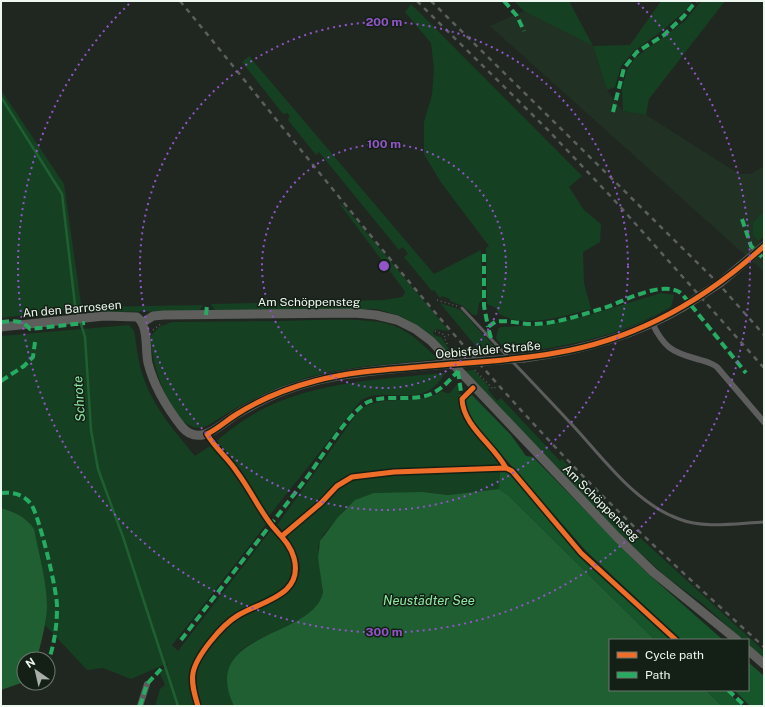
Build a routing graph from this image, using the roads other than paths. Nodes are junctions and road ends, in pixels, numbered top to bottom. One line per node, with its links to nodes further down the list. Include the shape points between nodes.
1 (764, 246): 4 (street, Oebisfelder Straße, bridge, via 720,282 683,307)
2 (462, 308): 7 (lane, via 597,452 654,507 688,522)
3 (142, 323): 4 (street, Oebisfelder Straße, bridge, via 147,358 156,387 179,423 187,432 194,435 207,434 259,401 310,382 351,374 524,358 586,347); 5 (street, An den Barroseen, via 137,317 131,316); 8 (street, Am Schöppensteg, via 153,316 164,315 355,313 381,316 405,323 421,333 439,350 617,538 653,572)
4 (652, 323): 6 (street, via 659,339 668,347 717,366)
5 (1, 327)
6 (764, 422)
7 (764, 522)
8 (736, 639)
9 (749, 651): 10 (street)
10 (764, 664)
11 (147, 684): 12 (street)
12 (140, 706)

